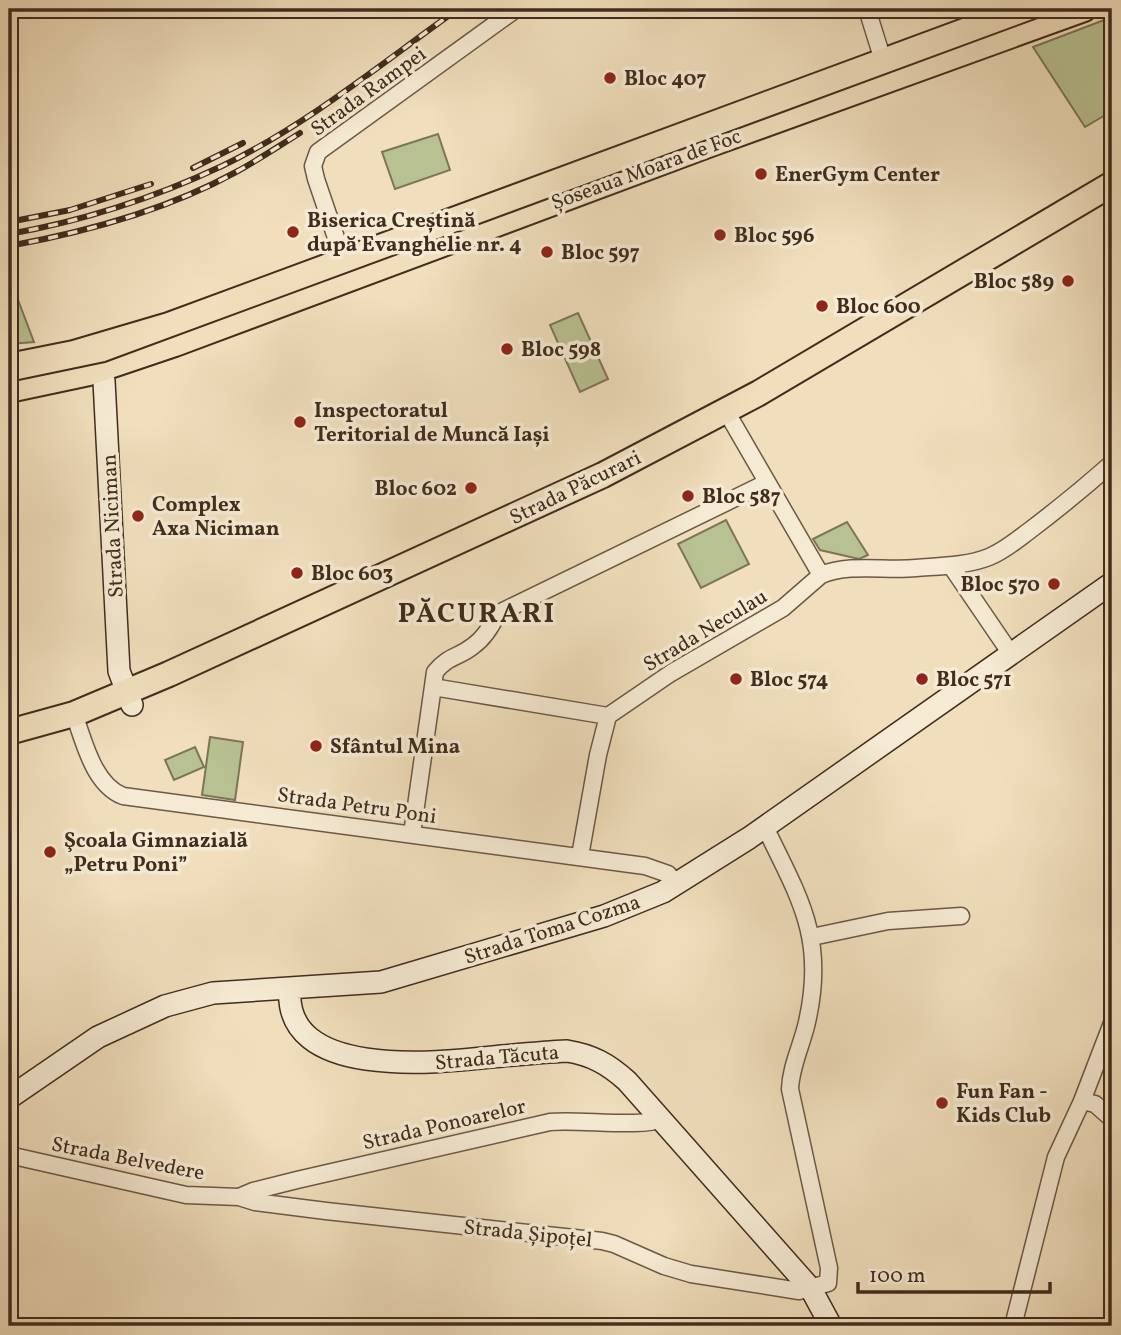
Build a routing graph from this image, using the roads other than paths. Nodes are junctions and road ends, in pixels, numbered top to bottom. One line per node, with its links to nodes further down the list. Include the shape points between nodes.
1 (516, 9): 8 (street, Strada Rampei, via 318,152 313,166 316,179)
2 (867, 9): 5 (street)
3 (1024, 9): 5 (main road, Șoseaua Moara de Foc)
4 (1084, 9): 5 (main road, Șoseaua Moara de Foc)
5 (886, 70): 8 (main road, Șoseaua Moara de Foc, via 711,144)
6 (1112, 184): 12 (main road, Strada Păcurari)
7 (1112, 199): 12 (main road, Strada Păcurari)
8 (347, 270): 9 (main road, Șoseaua Moara de Foc, via 169,325)
9 (97, 359): 10 (main road); 11 (main road, Șoseaua Moara de Foc, via 72,378); 20 (street, Strada Niciman, via 104,390 120,671)
10 (9, 366)
11 (9, 390)
12 (730, 417): 14 (street); 20 (main road, Strada Păcurari)
13 (1112, 463): 15 (street, via 1004,550)
14 (766, 483): 16 (street); 19 (street, via 497,614 473,646 445,660 435,672)
15 (951, 566): 16 (street, via 837,568); 18 (street)
16 (821, 575): 21 (street, Strada Neculau, via 783,608 671,673)
17 (1112, 583): 18 (street, Strada Toma Cozma)
18 (1011, 654): 25 (street, Strada Toma Cozma)
19 (433, 687): 21 (street); 26 (street)
20 (130, 699): 22 (main road, Strada Păcurari)
21 (608, 716): 27 (street)
22 (76, 720): 23 (main road, Strada Păcurari); 24 (main road, Strada Păcurari); 26 (street, Strada Petru Poni, via 100,776 123,796)
23 (9, 732)
24 (9, 744)
25 (765, 827): 28 (street, Strada Toma Cozma); 30 (street, via 806,913)
26 (412, 834): 27 (street, Strada Petru Poni)
27 (580, 856): 28 (street, Strada Petru Poni, via 656,869)
28 (676, 884): 31 (street, Strada Toma Cozma, via 604,916 381,982)
29 (961, 916): 30 (street, via 888,921)
30 (812, 937): 41 (street, via 813,987 790,1075 829,1269 828,1283)
31 (290, 988): 33 (street, Strada Toma Cozma, via 214,993 165,1006 98,1037); 35 (street, Strada Tăcuta, via 292,1015 304,1034 351,1056 417,1064 582,1053 612,1068)
32 (1112, 1023): 34 (street)
33 (9, 1098)
34 (1082, 1101): 36 (street, via 1095,1104); 43 (street, via 1056,1157)
35 (661, 1119): 38 (street, Strada Ponoarelor, via 646,1123 550,1122); 41 (street, Strada Tăcuta)
36 (1112, 1119)
37 (9, 1155): 39 (street, Strada Belvedere, via 186,1195)
38 (297, 1180): 39 (street, Strada Ponoarelor); 40 (street)
39 (239, 1197): 40 (street, Strada Șipoțel)
40 (299, 1207): 41 (street, Strada Șipoțel, via 602,1241 691,1274)
41 (811, 1289): 42 (street)
42 (831, 1326)
43 (1013, 1326)

